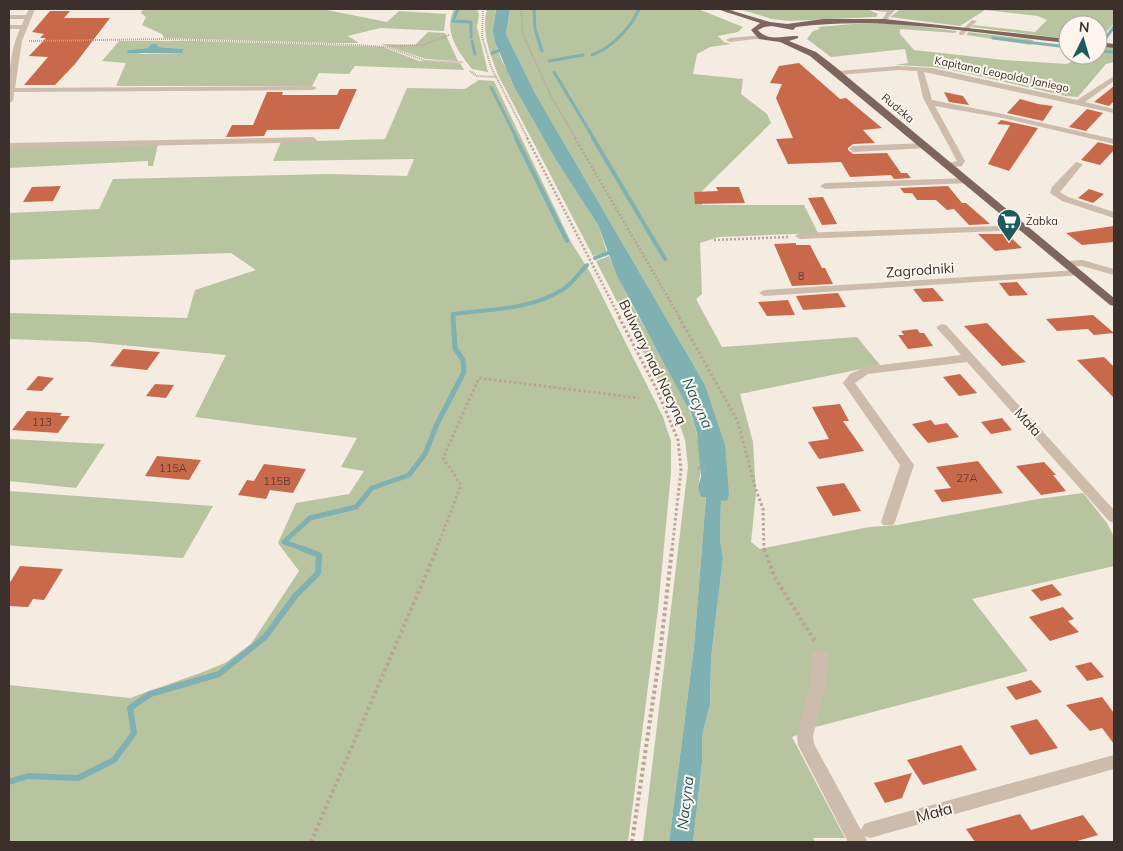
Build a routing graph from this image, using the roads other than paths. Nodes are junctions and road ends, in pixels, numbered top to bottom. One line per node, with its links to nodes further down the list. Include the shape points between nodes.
1 (32, 9): 7 (street)
2 (735, 9): 5 (street)
3 (876, 9): 4 (street)
4 (893, 9): 9 (street)
5 (724, 10): 11 (main road); 15 (main road)
6 (9, 17): 7 (street)
7 (28, 17): 14 (street)
8 (853, 21): 9 (main road); 12 (main road); 17 (main road)
9 (884, 21): 16 (main road)
10 (974, 21): 16 (street)
11 (770, 24): 12 (main road); 15 (main road)
12 (787, 26): 17 (main road)
13 (9, 27): 14 (street)
14 (24, 27): 28 (street, via 18,41)
15 (755, 30): 18 (main road); 19 (street, via 726,36)
16 (963, 32): 21 (main road, via 1037,42)
17 (796, 34): 20 (main road); 23 (main road, Rudzka)
18 (763, 37): 19 (street); 20 (main road)
19 (730, 40): 22 (street)
20 (781, 40): 23 (main road, Rudzka)
21 (1058, 41)
22 (736, 46)
23 (812, 54): 25 (main road, Rudzka)
24 (920, 69): 25 (street, Kapitana Leopolda Janiego); 30 (street, Kapitana Leopolda Janiego); 31 (street, Kapitana Leopolda Janiego, via 956,74)
25 (838, 73): 36 (main road, Rudzka)
26 (1114, 78): 31 (street, Kapitana Leopolda Janiego)
27 (313, 88): 28 (street)
28 (11, 90): 29 (street)
29 (9, 101)
30 (929, 102): 34 (street); 39 (street, Kapitana Leopolda Janiego, via 961,161)
31 (1078, 103): 32 (street, Kapitana Leopolda Janiego)
32 (1114, 111)
33 (313, 140): 35 (street)
34 (1114, 142)
35 (9, 146)
36 (925, 146): 37 (street); 39 (main road, Rudzka)
37 (853, 148)
38 (1079, 164): 42 (street, via 1055,189 1055,193)
39 (949, 166): 40 (main road, Rudzka)
40 (967, 181): 41 (street); 43 (main road, Rudzka)
41 (825, 186)
42 (1114, 215)
43 (1024, 228): 44 (street); 45 (main road, Rudzka)
44 (800, 236)
45 (1067, 264): 46 (street, via 1082,263); 47 (main road, Rudzka)
46 (1114, 272)
47 (1078, 273): 48 (street, Zagrodniki); 49 (main road, Rudzka)
48 (764, 293)
49 (1114, 303)
50 (942, 327): 51 (street, Mała)
51 (969, 358): 52 (street, Mała); 53 (street, via 865,371 849,383 907,465)
52 (1114, 518)
53 (888, 522)
54 (820, 656): 56 (street, via 818,687 805,736 806,745)
55 (1114, 762): 56 (street, Mała)
56 (864, 836)

